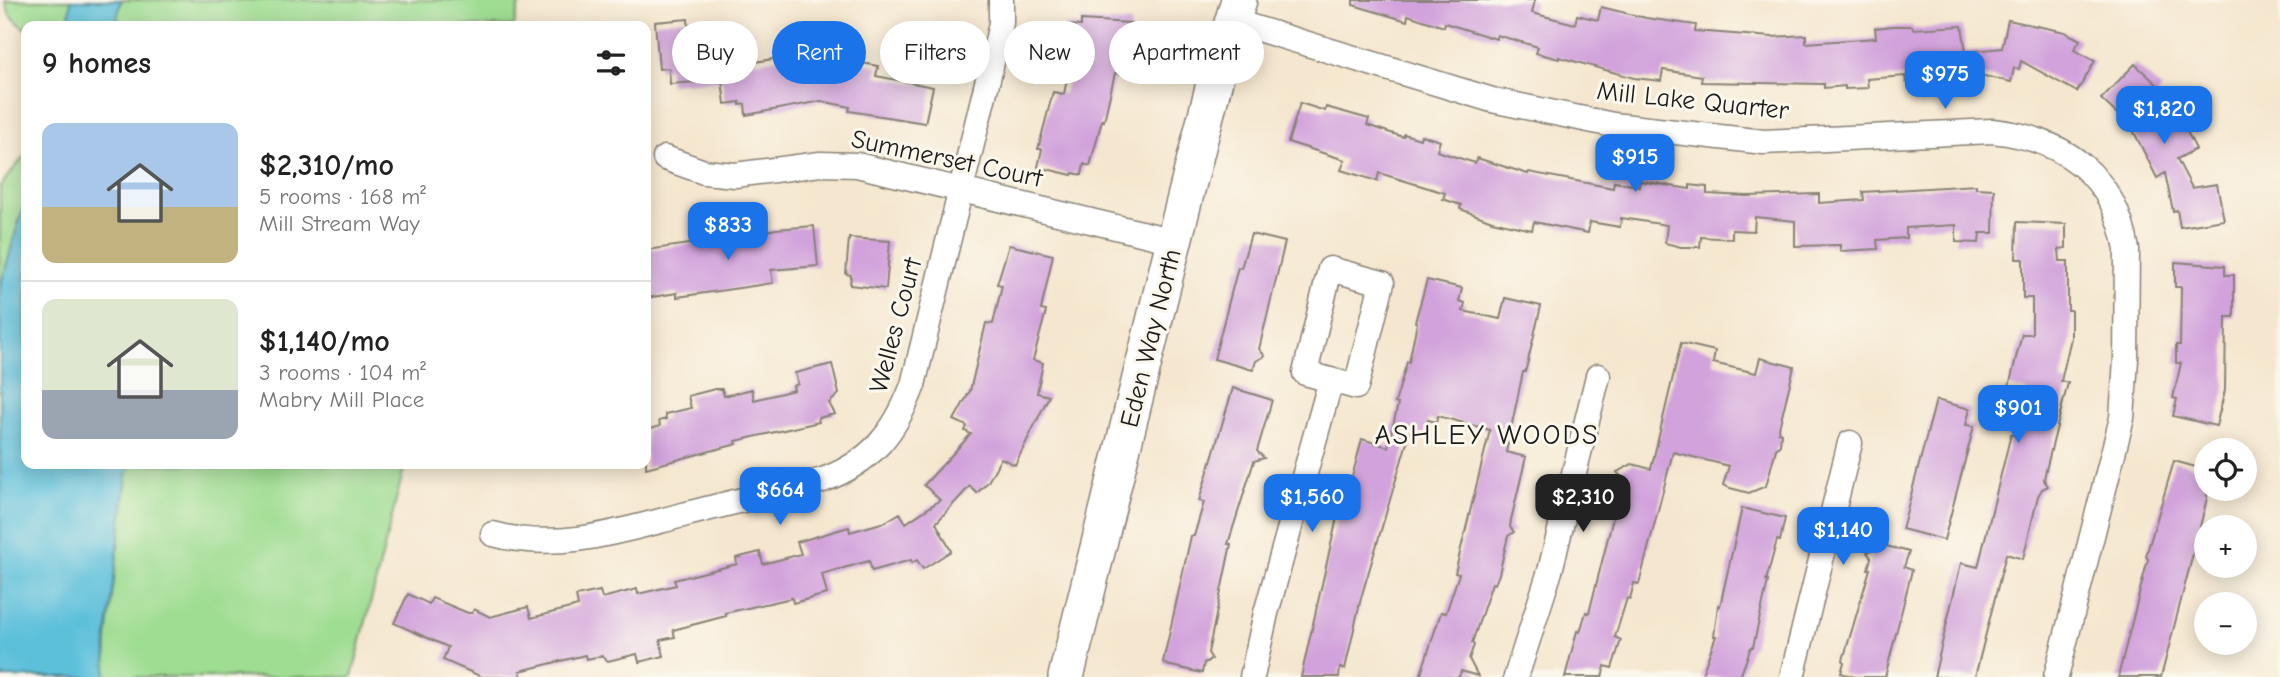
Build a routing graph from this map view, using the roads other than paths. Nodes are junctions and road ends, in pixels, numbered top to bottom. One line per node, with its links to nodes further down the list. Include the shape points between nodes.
1 (1001, 0): 4 (street, Welles Court, via 1001,23)
2 (1236, 10): 5 (street, Eden Way North); 14 (street, Mill Lake Quarter, via 1492,100 1613,125 1764,142 1992,131 2063,150 2109,196 2125,238 2126,359 2122,418)
3 (665, 158): 4 (street, Summerset Court, via 704,172 735,175 820,163 857,165)
4 (961, 188): 5 (street, Summerset Court); 9 (street, Welles Court, via 904,410 884,440 845,472 591,538 551,542)
5 (1174, 241): 10 (street, Eden Way North)
6 (1598, 376): 12 (street, via 1550,571)
7 (1331, 380): 7 (street, via 1356,387 1382,283 1330,270 1305,373); 11 (street)
8 (1850, 443): 13 (street)
9 (494, 534)
10 (1066, 677)
11 (1252, 677)
12 (1516, 677)
13 (1792, 677)
14 (2056, 677)

